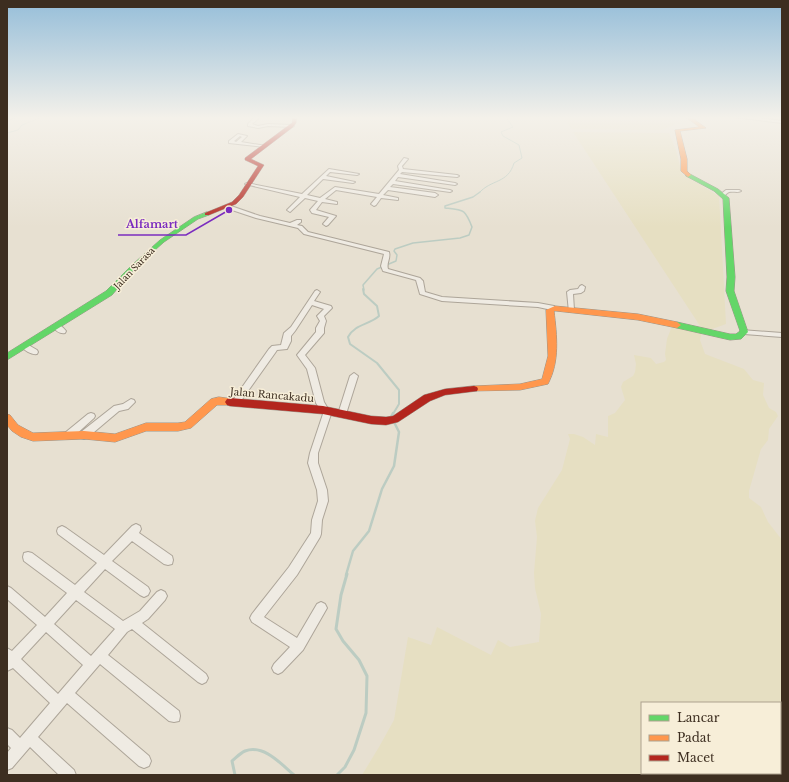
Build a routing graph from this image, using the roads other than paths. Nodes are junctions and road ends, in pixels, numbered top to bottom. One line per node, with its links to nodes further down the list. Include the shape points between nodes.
1 (254, 153): 11 (street, Jalan Sarasa, via 246,159 261,164)
2 (682, 153): 22 (street, via 684,171)
3 (406, 160): 4 (street, via 401,165)
4 (401, 170): 5 (street); 6 (street)
5 (396, 175): 8 (street); 10 (street)
6 (458, 176)
7 (323, 177): 9 (street); 9 (street, via 329,170 358,171); 13 (street)
8 (437, 181): 12 (street); 18 (street)
9 (353, 182): 19 (street)
10 (391, 182): 17 (street); 18 (street)
11 (247, 184): 24 (street); 29 (street, Jalan Sarasa, via 237,201)
12 (455, 184)
13 (316, 185): 14 (street); 24 (street)
14 (322, 186)
15 (328, 187): 16 (street)
16 (334, 188): 19 (street); 26 (street)
17 (387, 188): 18 (street, via 432,195); 23 (street)
18 (433, 188): 20 (street)
19 (346, 190): 23 (street)
20 (450, 191)
21 (739, 191): 22 (street)
22 (723, 195): 39 (street, via 726,198 728,226 731,277 729,290)
23 (380, 196): 25 (street); 28 (street)
24 (304, 197): 26 (street); 30 (street)
25 (396, 199)
26 (321, 200): 27 (street); 32 (street, via 313,211 333,216)
27 (335, 203)
28 (374, 204)
29 (228, 207): 33 (street); 41 (street, Jalan Sarasa, via 196,218 162,241 134,266 115,288 60,329)
30 (290, 210)
31 (299, 221): 33 (street)
32 (326, 224)
33 (293, 225): 37 (street, via 306,233 387,253 385,270 418,279 422,293 431,297)
34 (582, 287): 38 (street, via 581,291 570,292)
35 (317, 292): 36 (street)
36 (310, 302): 46 (street, via 287,336 284,347 272,351); 47 (street, via 329,308 320,316 323,321 320,333 301,356 311,368)
37 (552, 308): 38 (street); 48 (street, Jalan Rancakadu, via 552,365 546,382 520,387 445,392 427,398 395,419 386,421)
38 (571, 310): 39 (street, via 638,317 730,337 738,337)
39 (744, 332): 40 (street)
40 (782, 335)
41 (25, 346): 42 (street); 43 (street, Jalan Sarasa)
42 (34, 352)
43 (7, 357)
44 (354, 376): 48 (street)
45 (131, 402): 51 (street, via 125,407 117,408)
46 (235, 403): 47 (street, Jalan Rancakadu); 51 (street, Jalan Rancakadu, via 216,402 192,423 183,427 147,427 112,438)
47 (323, 410): 48 (street, Jalan Rancakadu); 64 (street, via 327,414 314,453 314,467 323,501 316,534 293,571 256,618)
48 (342, 414)
49 (91, 416): 52 (street)
50 (7, 418): 52 (street, Jalan Rancakadu, via 17,430 34,438)
51 (84, 435): 52 (street, Jalan Rancakadu)
52 (69, 436)
53 (62, 530): 56 (street)
54 (28, 557): 59 (street)
55 (168, 560): 56 (street, via 134,532)
56 (103, 563): 57 (street); 59 (street)
57 (144, 591)
58 (7, 592): 62 (street)
59 (75, 592): 62 (street); 63 (street)
60 (161, 596): 63 (street, via 148,611)
61 (321, 608): 64 (street)
62 (45, 624): 65 (street); 66 (street)
63 (128, 625): 66 (street); 68 (street)
64 (299, 646): 67 (street)
65 (9, 659): 69 (street)
66 (96, 660): 69 (street); 70 (street)
67 (278, 668)
68 (202, 678)
69 (63, 698): 72 (street); 74 (street)
70 (174, 716)
71 (7, 735): 73 (street)
72 (29, 737): 73 (street); 76 (street)
73 (20, 748): 75 (street)
74 (144, 761)
75 (7, 763)
76 (69, 775)

